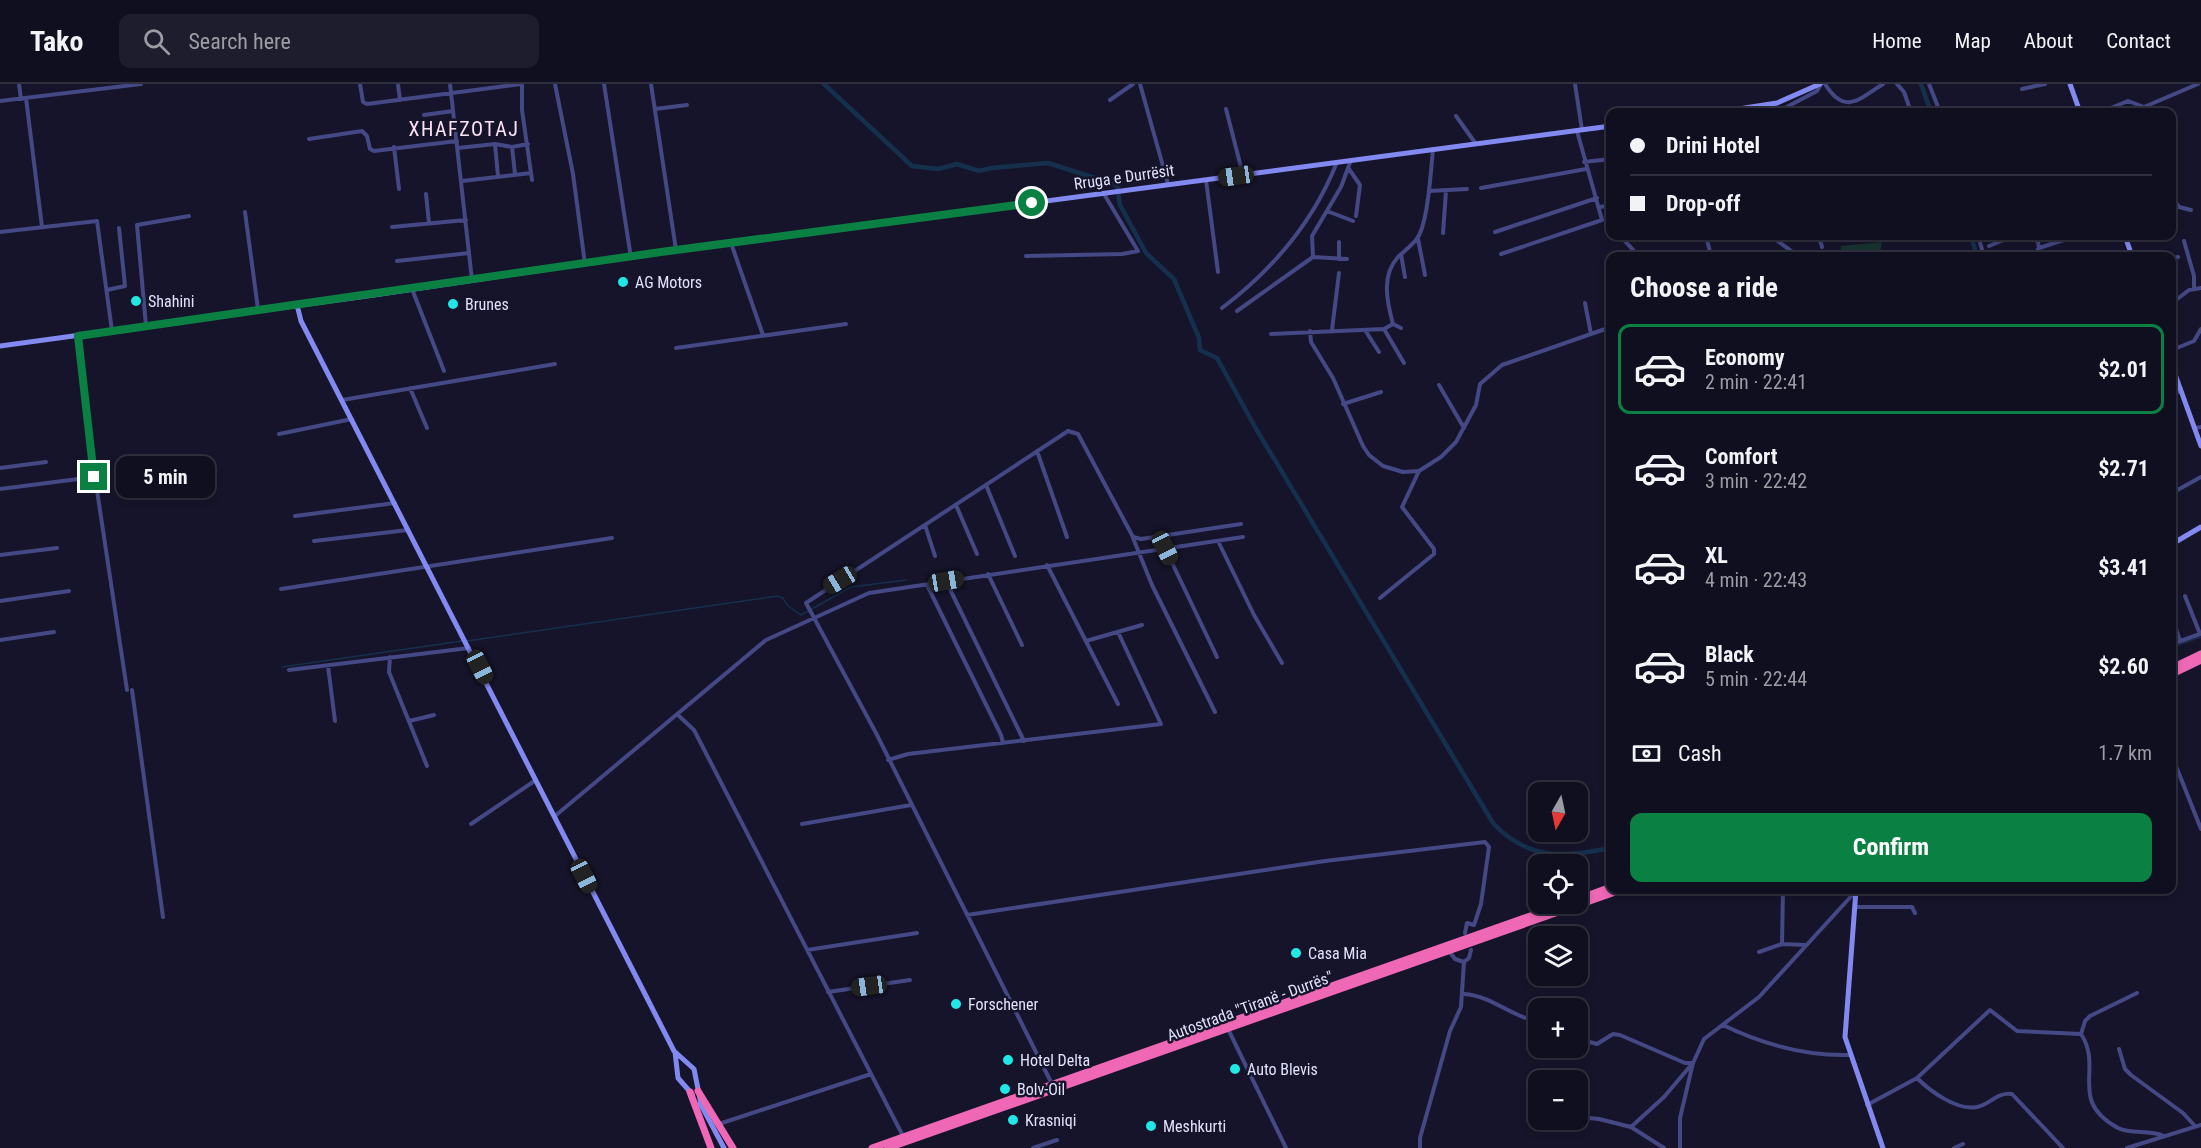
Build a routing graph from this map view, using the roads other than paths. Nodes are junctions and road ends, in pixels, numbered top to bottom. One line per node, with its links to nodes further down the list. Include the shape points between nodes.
1 (19, 84): 23 (street)
2 (141, 84): 20 (street)
3 (360, 84): 24 (street, via 364,104)
4 (398, 84): 24 (street)
5 (450, 84): 22 (street)
6 (522, 84): 22 (street); 44 (street)
7 (555, 84): 115 (street)
8 (604, 84): 111 (street)
9 (651, 84): 34 (street)
10 (1133, 84): 25 (street)
11 (1140, 84): 63 (street)
12 (1575, 84): 40 (street)
13 (1822, 84): 14 (street, via 1847,103); 28 (main road, via 1777,103); 29 (street, via 1817,91)
14 (1883, 84)
15 (1897, 84): 30 (street)
16 (1929, 84): 31 (street)
17 (2045, 84): 21 (street)
18 (2070, 84): 32 (main road)
19 (2198, 84): 33 (street, via 2144,107 2128,101)
20 (124, 85): 23 (street)
21 (2022, 89)
22 (451, 95): 24 (street); 36 (street)
23 (23, 99): 26 (street); 83 (street)
24 (400, 100)
25 (1110, 100)
26 (0, 101)
27 (687, 105): 34 (street)
28 (1745, 108)
29 (1785, 108)
30 (1910, 108)
31 (1938, 108)
32 (2079, 108)
33 (2111, 108)
34 (655, 109): 102 (street)
35 (1226, 110): 58 (street)
36 (453, 111): 37 (street); 42 (street)
37 (424, 115)
38 (1456, 116): 45 (street)
39 (1606, 127): 40 (main road, Rruga e Durrësit)
40 (1580, 130): 45 (main road, Rruga e Durrësit); 53 (street)
41 (309, 139): 46 (street, via 362,131 372,150)
42 (457, 141): 46 (street); 48 (street)
43 (495, 144): 47 (street); 48 (street); 59 (street)
44 (528, 144): 47 (street); 56 (street)
45 (1476, 144): 49 (main road, Rruga e Durrësit)
46 (394, 147): 65 (street)
47 (512, 147): 57 (street)
48 (458, 148): 62 (street)
49 (1433, 149): 50 (main road, Rruga e Durrësit); 67 (street)
50 (1351, 160): 52 (main road, Rruga e Durrësit); 54 (street)
51 (1606, 160): 53 (street)
52 (1337, 162): 58 (main road, Rruga e Durrësit); 128 (street, via 1315,205 1287,246 1246,290)
53 (1584, 162): 55 (street)
54 (1349, 168): 76 (street); 79 (street, via 1360,186)
55 (1586, 169): 64 (street); 71 (street)
56 (531, 173): 57 (street); 60 (street)
57 (515, 174): 59 (street)
58 (1243, 175): 61 (main road, Rruga e Durrësit)
59 (498, 176): 62 (street)
60 (532, 180)
61 (1206, 180): 63 (main road, Rruga e Durrësit); 116 (street)
62 (462, 181): 80 (street)
63 (1169, 185): 70 (main road, Rruga e Durrësit)
64 (1481, 188)
65 (399, 189)
66 (1467, 189): 68 (street)
67 (1429, 191): 68 (street); 89 (street)
68 (1446, 191): 88 (street)
69 (426, 194): 82 (street)
70 (1104, 194): 97 (main road, Rruga e Durrësit); 109 (street, via 1138,251 1122,255)
71 (1597, 198): 74 (street); 87 (street)
72 (2176, 203): 75 (street)
73 (1606, 206): 74 (street)
74 (1600, 207): 108 (street, via 1600,221)
75 (2191, 210)
76 (1328, 211): 81 (street); 110 (street, via 1312,237)
77 (245, 212): 129 (street)
78 (189, 216): 133 (street, via 137,225)
79 (1356, 216)
80 (466, 220): 82 (street); 106 (street)
81 (1353, 221)
82 (429, 224): 84 (street)
83 (42, 226): 86 (street); 124 (street, via 97,222)
84 (392, 227)
85 (119, 228): 124 (street, via 125,286)
86 (0, 232)
87 (1495, 232)
88 (1443, 233)
89 (1418, 238): 107 (street); 118 (street)
90 (1624, 240): 103 (street)
91 (1776, 240): 104 (street)
92 (1820, 240): 100 (street)
93 (2003, 240): 99 (street)
94 (2036, 240): 101 (street)
95 (2064, 240): 101 (street)
96 (2184, 241): 121 (street)
97 (731, 243): 102 (main road, Rruga e Durrësit); 143 (street)
98 (1339, 243): 112 (street)
99 (1989, 246)
100 (1822, 247)
101 (2039, 248): 105 (street)
102 (676, 251): 111 (main road, Rruga e Durrësit)
103 (1636, 252)
104 (1792, 252)
105 (2036, 252)
106 (469, 253): 114 (street); 120 (street)
107 (1401, 254): 119 (street); 132 (street, via 1387,278)
108 (1501, 254)
109 (1026, 256)
110 (1313, 256): 112 (street); 130 (street)
111 (631, 258): 115 (main road, Rruga e Durrësit)
112 (1339, 259): 113 (street)
113 (1347, 259)
114 (397, 261)
115 (585, 264): 120 (main road, Rruga e Durrësit)
116 (1218, 272)
117 (1339, 273): 139 (street)
118 (1425, 274)
119 (1405, 278)
120 (472, 280): 123 (main road, Rruga e Durrësit)
121 (2194, 288): 122 (street); 125 (street)
122 (2201, 288)
123 (412, 289): 127 (main road, Rruga e Durrësit); 152 (street)
124 (107, 290): 140 (street)
125 (2176, 300)
126 (1586, 303): 144 (street)
127 (297, 305): 129 (main road, Rruga e Durrësit); 159 (main road, via 301,321)
128 (1222, 308)
129 (258, 309): 133 (main road, Rruga e Durrësit)
130 (1237, 311)
131 (846, 324): 143 (street)
132 (1393, 324): 134 (street); 136 (street)
133 (146, 326): 140 (main road, Rruga e Durrësit)
134 (1401, 328)
135 (1365, 329): 136 (street); 139 (street); 149 (street)
136 (1384, 329): 150 (street)
137 (1606, 329): 144 (street)
138 (2201, 329): 148 (street, via 2194,341)
139 (1332, 330): 141 (street)
140 (112, 331): 145 (main road, Rruga e Durrësit)
141 (1310, 331): 142 (street); 160 (street, via 1311,342 1330,372)
142 (1272, 333)
143 (763, 334): 147 (street)
144 (1591, 334): 164 (street, via 1502,365 1480,384 1476,405)
145 (78, 336): 146 (main road, Rruga e Durrësit); 171 (street)
146 (0, 346)
147 (676, 348)
148 (2176, 348)
149 (1379, 352)
150 (1404, 363)
151 (555, 364): 155 (street)
152 (444, 372)
153 (2176, 376): 156 (main road)
154 (1439, 385): 164 (street)
155 (410, 388): 159 (street); 162 (street)
156 (2181, 389): 158 (street); 163 (main road)
157 (1381, 392): 160 (street)
158 (2176, 393)
159 (342, 400): 161 (main road)
160 (1343, 404): 170 (street, via 1369,455 1390,468)
161 (352, 419): 165 (street); 176 (main road)
162 (427, 428)
163 (2198, 428): 166 (main road)
164 (1464, 429): 170 (street, via 1449,450)
165 (279, 434)
166 (2200, 442)
167 (1037, 451): 173 (street); 183 (street); 184 (street, via 1068,431 1078,434)
168 (46, 462): 169 (street)
169 (0, 468)
170 (1419, 471): 205 (street, via 1402,507 1434,554)
171 (94, 477): 174 (street); 255 (street)
172 (2201, 477): 175 (street)
173 (986, 485): 177 (street); 196 (street)
174 (0, 489)
175 (2176, 491)
176 (395, 502): 178 (street); 182 (main road)
177 (956, 505): 180 (street); 193 (street)
178 (295, 516)
179 (1241, 524): 184 (street, via 1142,539)
180 (925, 525): 195 (street); 207 (street, via 808,599 806,604)
181 (2201, 527): 189 (main road)
182 (409, 530): 188 (street); 198 (main road)
183 (1066, 537)
184 (1133, 537): 192 (street)
185 (1243, 537): 187 (street)
186 (612, 538): 198 (street)
187 (1218, 541): 191 (street); 223 (street)
188 (314, 542)
189 (2176, 542)
190 (57, 548): 194 (street)
191 (1165, 548): 192 (street); 221 (street)
192 (1137, 552): 197 (street); 229 (street)
193 (977, 554)
194 (0, 555)
195 (935, 556)
196 (1015, 556)
197 (1047, 565): 199 (street); 214 (street)
198 (426, 568): 202 (street); 217 (main road)
199 (988, 574): 200 (street); 218 (street)
200 (946, 581): 201 (street); 234 (street)
201 (927, 585): 207 (street, via 860,596); 235 (street)
202 (282, 589)
203 (69, 591): 206 (street)
204 (2185, 596): 212 (street)
205 (1380, 598)
206 (0, 601)
207 (814, 619): 230 (street, via 766,640); 236 (street)
208 (1142, 625): 211 (street)
209 (2176, 628): 215 (street)
210 (54, 632): 213 (street)
211 (1118, 632): 214 (street); 234 (street, via 1161,724)
212 (2201, 634): 215 (street)
213 (0, 640)
214 (1086, 641): 228 (street)
215 (2180, 641): 216 (street)
216 (2176, 642)
217 (468, 643): 220 (street); 239 (main road)
218 (1022, 645)
219 (2201, 654): 225 (highway)
220 (390, 657): 224 (street); 233 (street, via 389,672)
221 (1217, 657)
222 (2201, 660): 227 (highway)
223 (1282, 663)
224 (328, 666): 226 (street); 232 (street)
225 (2176, 666)
226 (289, 670)
227 (2176, 672)
228 (1118, 704)
229 (1215, 712)
230 (678, 715): 241 (street); 262 (street, via 694,730)
231 (434, 716): 233 (street)
232 (335, 721)
233 (409, 721): 237 (street)
234 (1024, 741): 235 (street)
235 (1003, 743): 236 (street, via 900,755)
236 (888, 760): 240 (street)
237 (427, 766)
238 (2176, 766): 244 (street)
239 (536, 780): 241 (main road); 242 (street)
240 (911, 805): 243 (street); 254 (street)
241 (554, 817): 277 (main road)
242 (471, 824)
243 (802, 824)
244 (2201, 829)
245 (1606, 889): 250 (highway)
246 (1610, 894): 264 (highway, Autostrada "Tiranë - Durrës")
247 (1782, 894): 260 (street)
248 (1852, 894): 261 (street)
249 (1856, 894): 251 (main road)
250 (1588, 895)
251 (1856, 907): 253 (street, via 1912,907); 278 (main road, via 1845,1021)
252 (1536, 914): 259 (highway, Autostrada "Tiranë - Durrës")
253 (1915, 914)
254 (967, 915): 256 (street, via 1325,861 1485,842 1489,847 1486,875); 286 (street)
255 (163, 917)
256 (1474, 925): 258 (street, via 1467,923); 259 (street)
257 (917, 933): 262 (street)
258 (1466, 933)
259 (1479, 934): 286 (highway, Autostrada "Tiranë - Durrës")
260 (1782, 944): 261 (street); 265 (street)
261 (1807, 945): 272 (street, via 1759,997)
262 (807, 950): 268 (street)
263 (1471, 950): 266 (street)
264 (1448, 951): 266 (street); 273 (highway, Autostrada "Tiranë - Durrës")
265 (1760, 952)
266 (1464, 962): 270 (street)
267 (910, 980): 268 (street)
268 (828, 992): 282 (street)
269 (2137, 993): 274 (street, via 2090,1016)
270 (1464, 994): 271 (street, via 1482,996); 305 (street, via 1450,1031)
271 (1528, 1020)
272 (1722, 1025): 278 (street, via 1804,1052); 279 (street, via 1704,1039)
273 (1228, 1029): 296 (highway, Autostrada "Tiranë - Durrës"); 304 (street)
274 (2081, 1034): 283 (street, via 2018,1031 1990,1010); 294 (street, via 2087,1051 2091,1105 2119,1129)
275 (1588, 1041): 279 (street, via 1597,1044 1613,1034 1620,1035)
276 (2119, 1049): 293 (street, via 2125,1069)
277 (674, 1050): 280 (main road); 281 (main road)
278 (1849, 1055): 288 (main road)
279 (1693, 1063): 292 (street, via 1664,1097); 307 (street, via 1680,1118)
280 (689, 1065): 281 (main road); 284 (main road, via 696,1072)
281 (678, 1071): 285 (main road)
282 (871, 1074): 290 (street); 296 (street)
283 (1917, 1077): 288 (street); 310 (street, via 1941,1096 1968,1107 1978,1107 1996,1095 2012,1094)
284 (695, 1079): 285 (main road); 287 (main road)
285 (683, 1084): 287 (main road)
286 (1052, 1085): 296 (highway, Autostrada "Tiranë - Durrës")
287 (694, 1091): 290 (highway); 298 (highway); 299 (main road)
288 (1867, 1105): 308 (main road)
289 (1588, 1119): 292 (street)
290 (719, 1125): 300 (highway)
291 (2201, 1125): 293 (street)
292 (1631, 1126): 306 (street)
293 (2195, 1126): 294 (street)
294 (2164, 1136): 311 (street)
295 (1057, 1140): 303 (street)
296 (904, 1143): 301 (highway, Autostrada "Tiranë - Durrës"); 302 (highway, Autostrada "Tiranë - Durrës")
297 (1963, 1144): 309 (street)
298 (711, 1148)
299 (724, 1148)
300 (733, 1148)
301 (873, 1148)
302 (888, 1148)
303 (1033, 1148)
304 (1286, 1148)
305 (1420, 1148)
306 (1664, 1148)
307 (1680, 1148)
308 (1883, 1148)
309 (1954, 1148)
310 (2063, 1148)
311 (2127, 1148)

